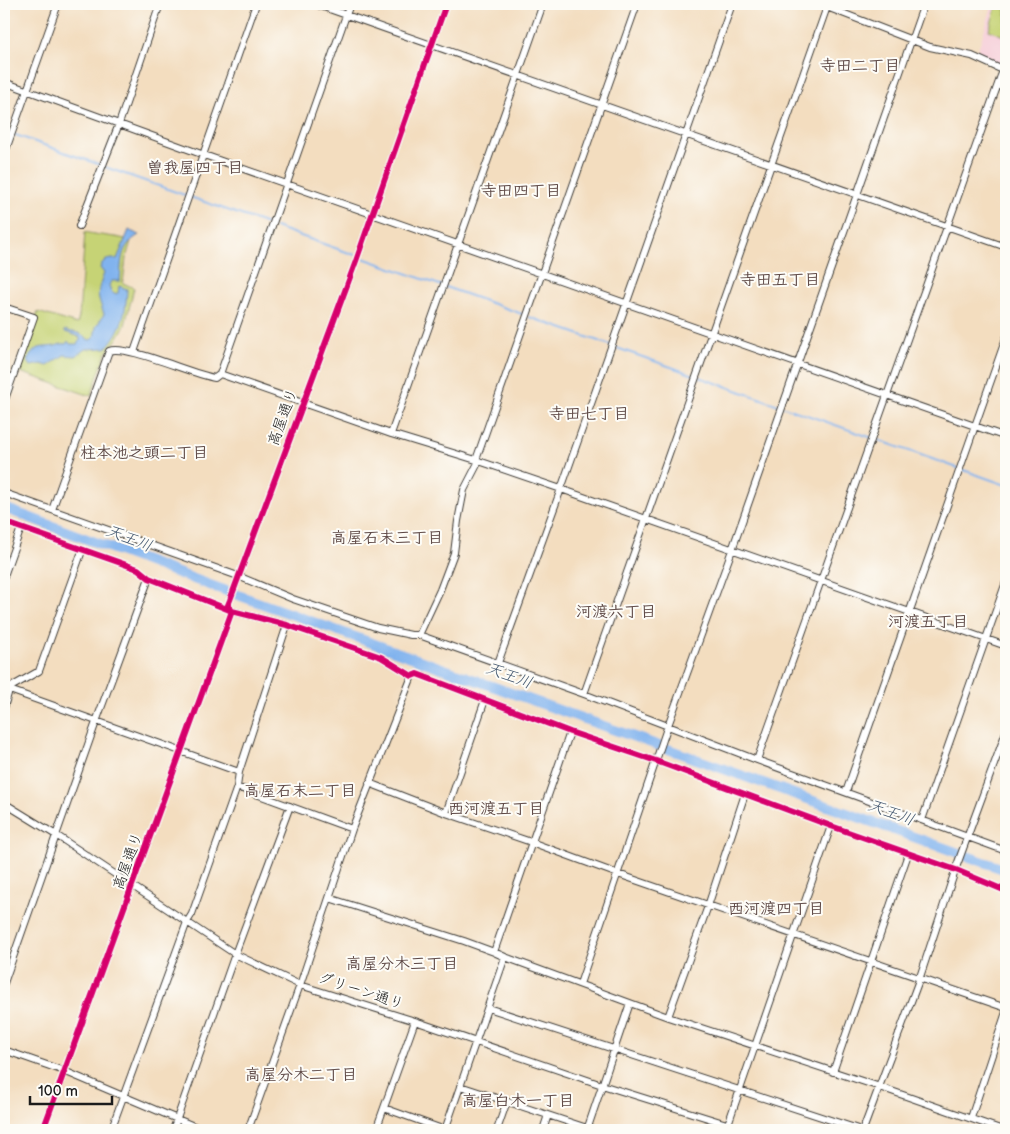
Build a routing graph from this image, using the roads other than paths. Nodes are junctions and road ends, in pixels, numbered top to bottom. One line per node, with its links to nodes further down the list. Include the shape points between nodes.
1 (58, 4): 19 (street)
2 (160, 4): 21 (street)
3 (256, 4): 24 (street)
4 (315, 4): 13 (street)
5 (350, 4): 13 (street)
6 (446, 4): 15 (street, 高屋通り)
7 (543, 4): 17 (street)
8 (637, 4): 20 (street)
9 (732, 4): 22 (street)
10 (819, 4): 12 (street)
11 (924, 4): 14 (street)
12 (827, 5): 14 (street); 25 (street)
13 (346, 15): 15 (street); 26 (street)
14 (912, 40): 16 (street, via 972,56); 27 (street)
15 (431, 44): 17 (street); 28 (street, 高屋通り)
16 (1005, 71): 30 (street)
17 (517, 75): 20 (street); 31 (street)
18 (4, 82): 19 (street)
19 (27, 91): 21 (street); 23 (street)
20 (602, 104): 22 (street); 33 (street)
21 (119, 124): 24 (street); 29 (street)
22 (686, 134): 25 (street); 34 (street)
23 (4, 155)
24 (204, 155): 26 (street); 38 (street)
25 (772, 164): 27 (street); 36 (street)
26 (287, 183): 28 (street); 40 (street)
27 (858, 195): 30 (street); 39 (street)
28 (372, 213): 31 (street); 43 (street, 高屋通り)
29 (80, 226)
30 (948, 226): 32 (street); 41 (street)
31 (458, 243): 33 (street); 45 (street)
32 (1006, 247)
33 (542, 273): 34 (street); 47 (street)
34 (626, 304): 36 (street); 48 (street)
35 (4, 306): 42 (street, via 34,317)
36 (711, 333): 39 (street); 51 (street)
37 (1006, 338): 44 (street)
38 (134, 352): 40 (street, via 202,376 215,378); 50 (street, via 106,352)
39 (798, 363): 41 (street); 55 (street)
40 (220, 374): 43 (street)
41 (888, 395): 44 (street); 59 (street)
42 (4, 402)
43 (301, 404): 45 (street); 58 (street, 高屋通り)
44 (976, 426): 46 (street); 62 (street)
45 (391, 434): 47 (street)
46 (1006, 437)
47 (478, 461): 48 (street); 64 (street, via 464,490 454,553)
48 (561, 489): 51 (street); 67 (street)
49 (4, 493): 50 (street)
50 (52, 510): 58 (street)
51 (646, 519): 55 (street); 70 (street)
52 (4, 522): 53 (street)
53 (21, 528): 54 (street); 56 (street)
54 (82, 550): 57 (street, via 138,569); 69 (street, via 39,671)
55 (732, 550): 59 (street); 74 (street)
56 (4, 576)
57 (150, 578): 61 (street); 73 (street)
58 (237, 579): 61 (street, 高屋通り, via 228,605); 64 (street, via 378,628)
59 (822, 582): 62 (street); 79 (street)
60 (1006, 582): 65 (street)
61 (232, 611): 63 (street); 77 (street, 高屋通り)
62 (909, 612): 65 (street); 83 (street)
63 (287, 625): 68 (street, via 381,657); 80 (street)
64 (419, 635): 67 (street)
65 (986, 639): 66 (street); 88 (street)
66 (1006, 646)
67 (498, 663): 70 (street)
68 (412, 676): 71 (street, via 417,674); 81 (street)
69 (6, 689): 72 (street); 73 (street)
70 (584, 694): 74 (street)
71 (485, 700): 75 (street); 87 (street)
72 (4, 708)
73 (96, 722): 77 (street); 91 (street)
74 (667, 728): 78 (street); 79 (street)
75 (570, 732): 78 (street); 93 (street)
76 (1006, 732): 92 (street)
77 (180, 752): 80 (street); 98 (street, 高屋通り)
78 (657, 758): 84 (street); 97 (street)
79 (757, 760): 83 (street)
80 (239, 772): 82 (street)
81 (369, 783): 87 (street); 90 (street)
82 (237, 787): 86 (street); 102 (street)
83 (846, 792): 88 (street)
84 (745, 794): 89 (street); 101 (street)
85 (4, 803): 91 (street, グリーン通り)
86 (290, 806): 90 (street); 105 (street)
87 (446, 813): 93 (street)
88 (922, 820): 92 (street)
89 (831, 826): 95 (street); 103 (street)
90 (352, 829): 100 (street)
91 (56, 835): 98 (street, グリーン通り); 109 (street)
92 (968, 839): 94 (street); 96 (street)
93 (531, 842): 97 (street); 104 (street)
94 (1006, 850)
95 (908, 854): 96 (street); 107 (street)
96 (957, 867): 99 (street); 108 (street)
97 (618, 874): 101 (street); 110 (street)
98 (132, 886): 102 (street, グリーン通り); 122 (street, 高屋通り)
99 (1006, 891)
100 (329, 898): 104 (street); 111 (street)
101 (708, 906): 103 (street); 116 (street)
102 (187, 922): 105 (street, グリーン通り); 128 (street)
103 (794, 936): 107 (street); 119 (street)
104 (494, 952): 106 (street)
105 (235, 954): 111 (street, グリーン通り); 133 (street)
106 (505, 958): 110 (street); 113 (street)
107 (872, 963): 108 (street); 123 (street)
108 (920, 980): 114 (street); 126 (street)
109 (4, 982)
110 (580, 984): 112 (street)
111 (300, 985): 117 (street, グリーン通り); 139 (street)
112 (630, 1003): 116 (street); 120 (street)
113 (488, 1008): 118 (street); 120 (street)
114 (1006, 1008)
115 (1006, 1012): 132 (street)
116 (668, 1017): 119 (street)
117 (415, 1021): 118 (street, グリーン通り); 130 (street)
118 (475, 1042): 124 (street, グリーン通り); 125 (street)
119 (755, 1046): 123 (street); 127 (street)
120 (614, 1049): 124 (street); 127 (street)
121 (4, 1050): 122 (street)
122 (64, 1071): 128 (street); 135 (street, 高屋通り)
123 (833, 1072): 126 (street)
124 (602, 1085): 134 (street, グリーン通り); 144 (street)
125 (460, 1086): 129 (street); 141 (street)
126 (880, 1087): 132 (street); 146 (street)
127 (741, 1090): 134 (street); 146 (street)
128 (124, 1096): 133 (street); 136 (street)
129 (507, 1101): 131 (street); 142 (street)
130 (384, 1108): 140 (street); 141 (street)
131 (548, 1115): 143 (street); 144 (street)
132 (971, 1118): 147 (street)
133 (178, 1119): 137 (street); 138 (street)
134 (727, 1128): 145 (street, グリーン通り)
135 (43, 1130)
136 (111, 1130)
137 (173, 1130)
138 (203, 1130)
139 (248, 1130)
140 (376, 1130)
141 (445, 1130)
142 (497, 1130)
143 (542, 1130)
144 (589, 1130)
145 (746, 1130)
146 (862, 1130)
147 (1003, 1130)

